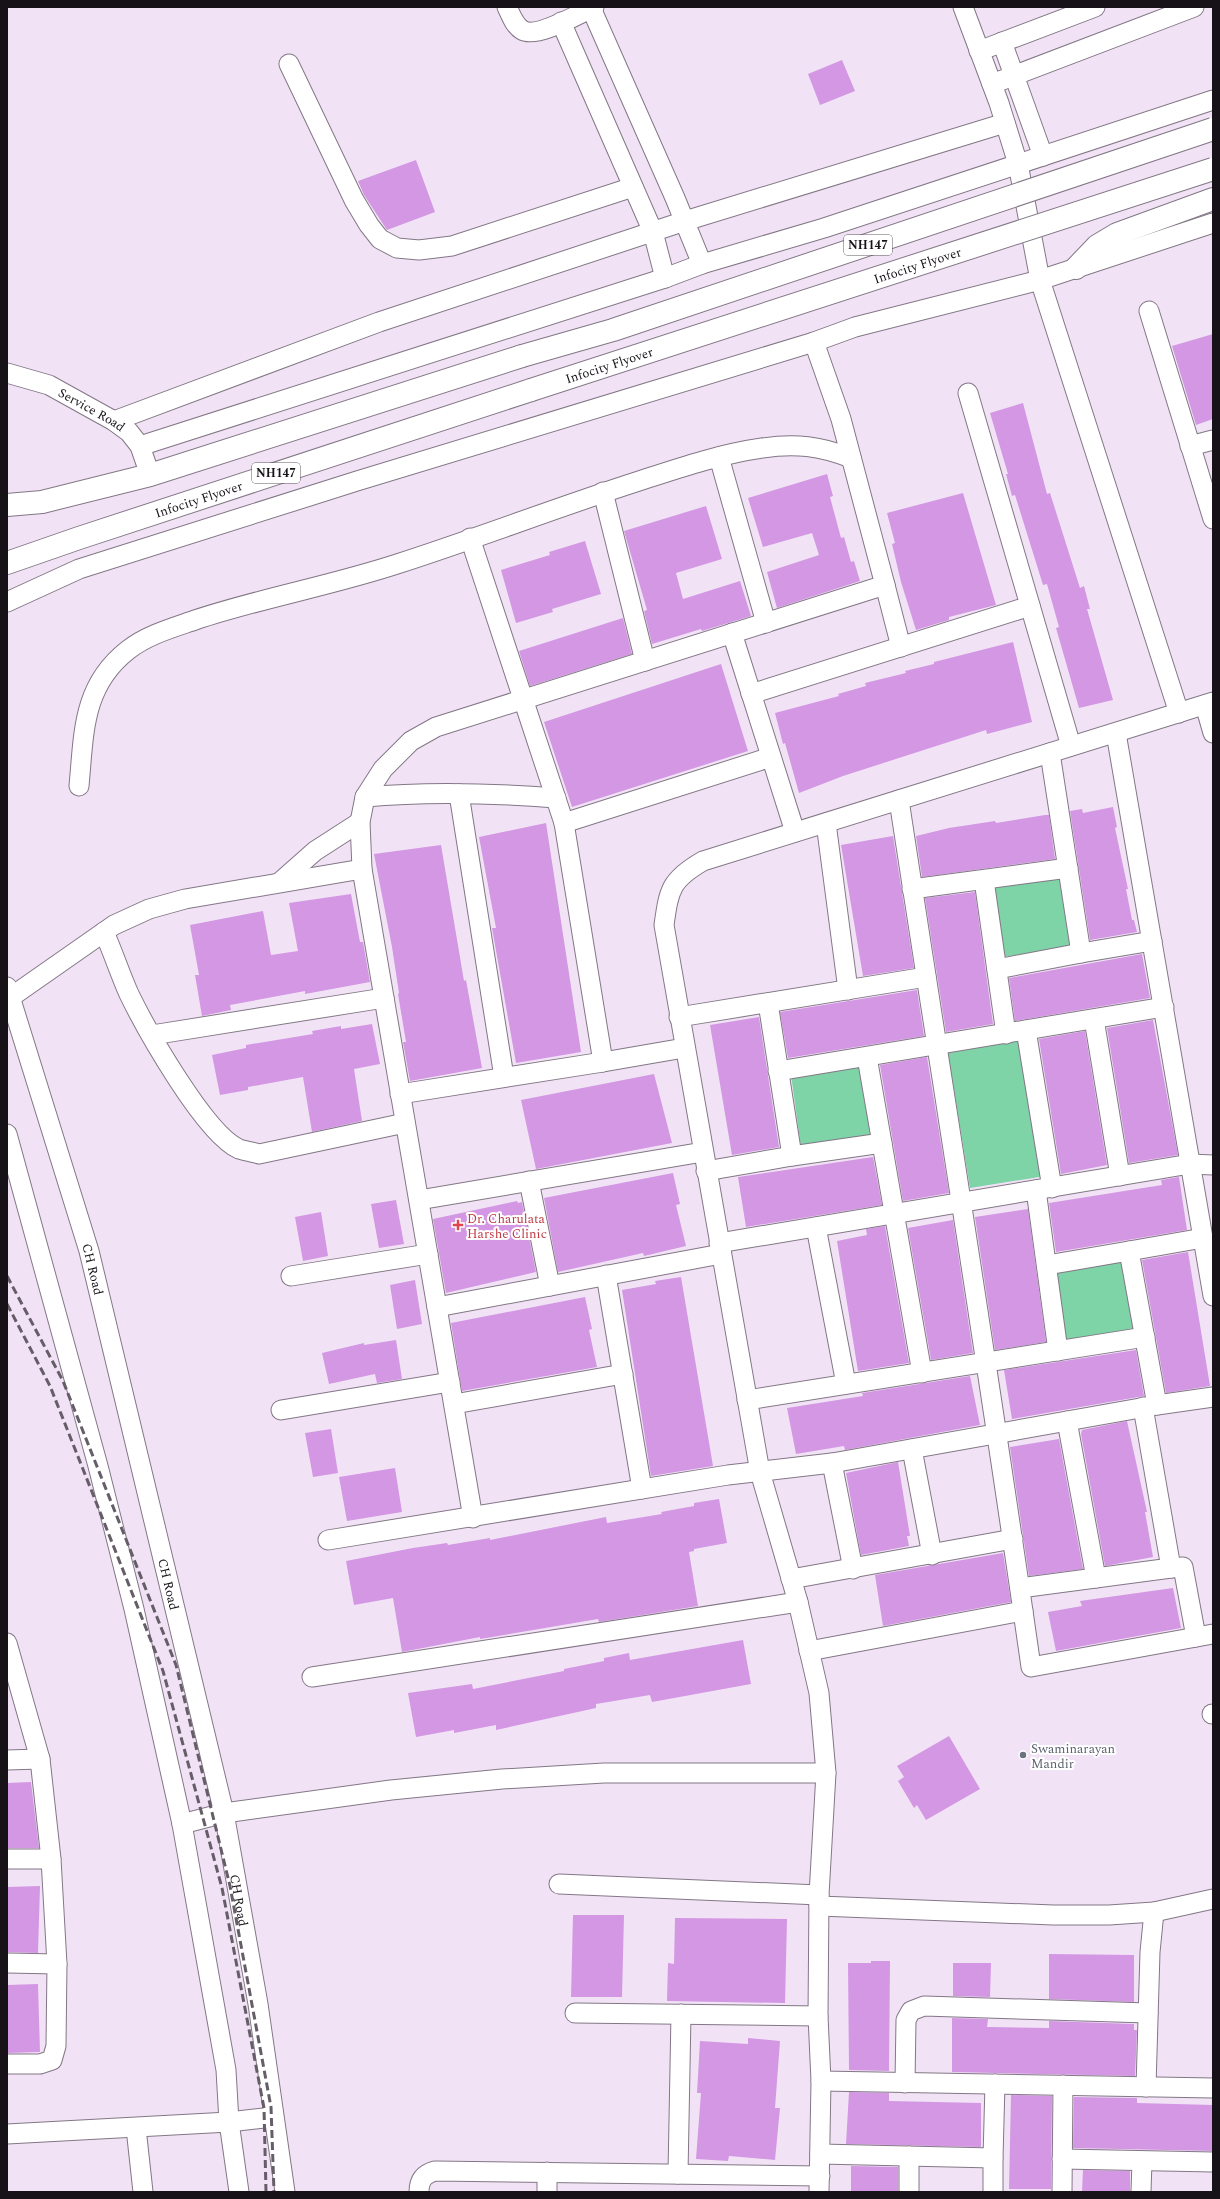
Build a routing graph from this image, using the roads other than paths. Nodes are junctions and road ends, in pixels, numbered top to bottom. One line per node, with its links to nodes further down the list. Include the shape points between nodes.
1 (507, 7): 6 (street, via 514,22 529,33 541,31)
2 (963, 7): 8 (street)
3 (1095, 7): 7 (street)
4 (1194, 7): 10 (street)
5 (592, 8): 6 (street); 20 (street)
6 (561, 22): 18 (street)
7 (1002, 42): 8 (street); 10 (street)
8 (979, 51): 11 (street)
9 (289, 64): 18 (street, via 354,200 380,239 397,248 419,250 452,246)
10 (1014, 76): 11 (street); 15 (street)
11 (992, 84): 13 (street)
12 (1213, 100): 15 (street)
13 (1005, 123): 16 (street); 20 (street)
14 (1213, 129): 37 (highway, NH147, bridge, via 613,330 522,356)
15 (1043, 156): 16 (street)
16 (1018, 164): 23 (street, via 824,228); 26 (street)
17 (1213, 169): 42 (highway, Infocity Flyover / NH147, bridge)
18 (633, 187): 22 (street)
19 (1213, 199): 24 (highway, via 1117,234 1097,246)
20 (685, 221): 22 (street); 23 (street)
21 (1213, 223): 24 (street)
22 (653, 232): 25 (street); 31 (street, via 379,322)
23 (702, 264): 25 (street)
24 (1076, 268): 26 (street)
25 (665, 278): 33 (street)
26 (1040, 280): 28 (street, via 855,327); 53 (street)
27 (1149, 311): 34 (street)
28 (814, 342): 36 (street); 44 (street, via 79,569)
29 (7, 373): 31 (street, Service Road, via 49,385)
30 (968, 393): 45 (street)
31 (114, 421): 33 (street, Service Road, via 130,432)
32 (1213, 440): 34 (street)
33 (140, 446): 37 (street, Service Road)
34 (1190, 446): 40 (street)
35 (719, 457): 36 (street, via 797,444 823,448); 38 (street); 46 (street)
36 (852, 458): 43 (street)
37 (150, 475): 39 (highway, NH147, via 42,502)
38 (603, 492): 41 (street); 49 (street)
39 (7, 505)
40 (1213, 519)
41 (470, 538): 51 (street); 59 (street, via 396,565 216,613 158,633 129,649 107,669 92,696 85,722)
42 (7, 563)
43 (886, 585): 46 (street); 48 (street)
44 (7, 602)
45 (1030, 606): 48 (street); 56 (street)
46 (766, 623): 47 (street)
47 (732, 633): 49 (street); 50 (street)
48 (901, 647): 50 (street)
49 (645, 661): 51 (street)
50 (752, 694): 58 (street)
51 (524, 699): 61 (street, via 436,726 411,741 383,769); 62 (street)
52 (1209, 704): 53 (street); 55 (street)
53 (1179, 713): 54 (street)
54 (1116, 733): 56 (street); 74 (street)
55 (1213, 733)
56 (1071, 746): 57 (street)
57 (1050, 753): 63 (street); 68 (street)
58 (771, 758): 66 (street); 67 (street)
59 (79, 786)
60 (459, 794): 61 (street, via 408,793); 62 (street); 93 (street)
61 (365, 797): 64 (street)
62 (556, 798): 66 (street)
63 (899, 800): 65 (street); 72 (street)
64 (360, 822): 69 (street); 71 (street, via 315,851)
65 (826, 822): 67 (street); 78 (street)
66 (564, 823): 91 (street)
67 (795, 832): 83 (street, via 702,861 685,872 669,893 664,925)
68 (1068, 868): 70 (street); 75 (street)
69 (362, 869): 71 (street); 80 (street)
70 (984, 880): 72 (street); 76 (street)
71 (280, 882): 73 (street, via 185,899 149,909)
72 (912, 889): 77 (street)
73 (104, 932): 79 (street); 87 (street, via 129,993)
74 (1152, 941): 75 (street); 82 (street)
75 (1080, 953): 76 (street)
76 (997, 969): 86 (street)
77 (926, 977): 78 (street); 88 (street)
78 (848, 990): 81 (street)
79 (9, 992): 157 (street, CH Road, via 89,1251)
80 (384, 998): 87 (street); 94 (street)
81 (768, 1003): 83 (street); 92 (street)
82 (1164, 1008): 84 (street); 100 (street)
83 (679, 1017): 89 (street)
84 (1094, 1019): 85 (street); 103 (street)
85 (1026, 1030): 86 (street); 105 (street)
86 (1006, 1034): 88 (street)
87 (152, 1035): 95 (street, via 203,1116 224,1139 238,1149 259,1154)
88 (936, 1046): 90 (street); 107 (street)
89 (684, 1048): 91 (street); 98 (street)
90 (867, 1057): 92 (street); 97 (street)
91 (603, 1062): 93 (street)
92 (778, 1071): 99 (street)
93 (504, 1078): 94 (street)
94 (400, 1094): 95 (street)
95 (405, 1123): 106 (street)
96 (7, 1134): 158 (street, via 98,1466 134,1609)
97 (882, 1143): 99 (street); 108 (street)
98 (703, 1152): 102 (street); 104 (street)
99 (792, 1156): 102 (street)
100 (1190, 1164): 101 (street); 103 (street); 110 (street)
101 (1213, 1164)
102 (706, 1172): 111 (street)
103 (1120, 1176): 105 (street)
104 (529, 1181): 106 (street); 117 (street)
105 (1044, 1189): 107 (street); 114 (street)
106 (418, 1200): 113 (street)
107 (960, 1203): 108 (street); 122 (street)
108 (894, 1214): 109 (street); 123 (street)
109 (816, 1227): 111 (street); 126 (street)
110 (1204, 1238): 112 (street); 118 (street)
111 (720, 1249): 115 (street); 128 (street)
112 (1129, 1251): 114 (street); 120 (street)
113 (428, 1254): 116 (street); 119 (street)
114 (1047, 1265): 121 (street)
115 (606, 1275): 117 (street); 124 (street)
116 (291, 1276)
117 (550, 1286): 119 (street)
118 (1213, 1296)
119 (437, 1306): 125 (street)
120 (1145, 1337): 121 (street); 130 (street)
121 (1058, 1351): 122 (street)
122 (986, 1362): 123 (street); 133 (street)
123 (922, 1373): 126 (street)
124 (623, 1374): 129 (street); 137 (street)
125 (450, 1382): 129 (street); 131 (street)
126 (846, 1384): 128 (street)
127 (1213, 1397): 130 (street)
128 (747, 1400): 136 (street)
129 (454, 1404): 138 (street)
130 (1150, 1406): 132 (street); 142 (street)
131 (281, 1410)
132 (1067, 1421): 133 (street); 144 (street)
133 (998, 1434): 134 (street); 139 (street)
134 (912, 1449): 135 (street); 141 (street)
135 (832, 1463): 136 (street); 143 (street)
136 (760, 1472): 137 (street); 145 (street)
137 (642, 1489): 138 (street)
138 (473, 1518): 140 (street)
139 (1012, 1539): 141 (street); 146 (street)
140 (328, 1540)
141 (932, 1555): 143 (street)
142 (1171, 1568): 144 (street); 149 (street, via 1183,1567)
143 (853, 1569): 145 (street)
144 (1096, 1578): 146 (street)
145 (791, 1579): 147 (street)
146 (1020, 1588): 148 (street)
147 (798, 1602): 151 (street); 153 (street)
148 (1023, 1611): 149 (street, via 1031,1667); 151 (street)
149 (1205, 1636)
150 (7, 1643): 152 (street)
151 (809, 1651): 156 (street, via 819,1693)
152 (10, 1665): 154 (street)
153 (312, 1677)
154 (40, 1759): 155 (street); 160 (street)
155 (7, 1760)
156 (826, 1773): 157 (street, via 604,1773 502,1779 391,1790); 163 (street)
157 (224, 1813): 158 (street); 178 (street, CH Road, via 258,2004)
158 (182, 1824): 179 (street, via 226,2070)
159 (7, 1859): 160 (street)
160 (51, 1859): 166 (street)
161 (559, 1884): 163 (street)
162 (1213, 1899): 164 (street)
163 (819, 1901): 164 (street, via 1053,1915); 170 (street)
164 (1154, 1912): 168 (street)
165 (7, 1963): 166 (street)
166 (57, 1964): 171 (street, via 56,2046 52,2060 40,2064)
167 (575, 2013): 169 (street)
168 (1148, 2013): 173 (street, via 924,2006 911,2011 906,2020); 176 (street)
169 (681, 2014): 170 (street); 189 (street)
170 (818, 2016): 172 (street)
171 (7, 2064)
172 (821, 2081): 173 (street); 182 (street)
173 (905, 2083): 174 (street)
174 (995, 2084): 175 (street); 184 (street)
175 (1063, 2085): 176 (street); 185 (street)
176 (1146, 2087): 177 (street)
177 (1213, 2088)
178 (273, 2117): 179 (street); 193 (street, CH Road)
179 (229, 2122): 180 (street); 192 (street)
180 (136, 2128): 181 (street); 191 (street)
181 (7, 2134)
182 (820, 2154): 183 (street); 190 (street)
183 (909, 2156): 184 (street); 196 (street)
184 (993, 2158): 197 (street)
185 (1062, 2159): 186 (street); 198 (street)
186 (1142, 2161): 187 (street); 199 (street)
187 (1213, 2162)
188 (547, 2172): 189 (street); 194 (street, via 435,2171 426,2174 421,2180); 195 (street)
189 (678, 2174): 190 (street)
190 (820, 2184)
191 (143, 2192)
192 (239, 2192)
193 (285, 2192)
194 (419, 2192)
195 (547, 2192)
196 (909, 2192)
197 (993, 2192)
198 (1062, 2192)
199 (1141, 2192)

